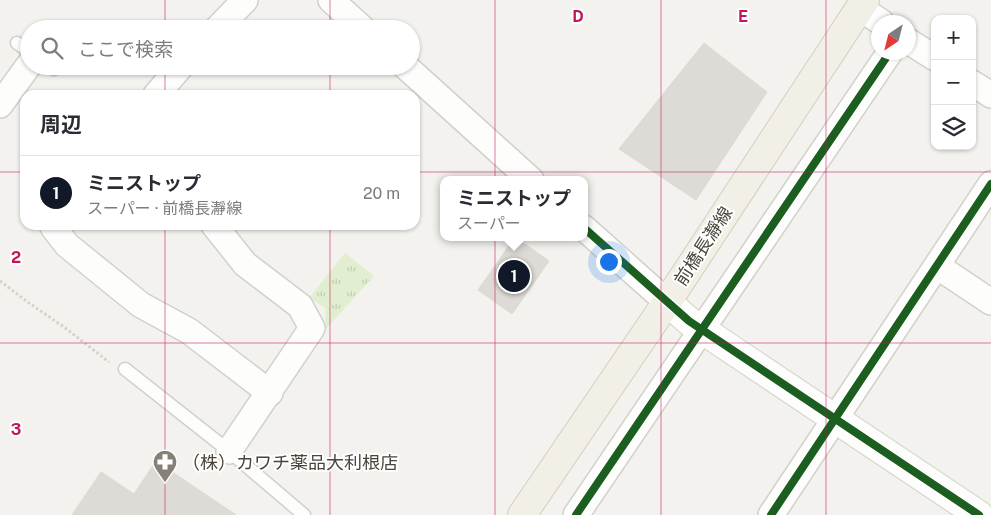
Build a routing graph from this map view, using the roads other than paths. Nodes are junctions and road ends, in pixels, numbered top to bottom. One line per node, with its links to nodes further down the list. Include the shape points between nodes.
1 (245, 0): 4 (street)
2 (331, 0): 5 (street)
3 (869, 10): 24 (main road, 前橋長瀞線)
4 (226, 20)
5 (353, 20)
6 (17, 43): 7 (lane)
7 (20, 45)
8 (916, 46): 9 (street)
9 (931, 55)
10 (885, 60): 26 (street)
11 (22, 75): 17 (street)
12 (174, 75): 15 (street)
13 (415, 75): 18 (street)
14 (976, 86): 16 (street)
15 (160, 90)
16 (991, 95)
17 (0, 105)
18 (527, 176)
19 (991, 184): 23 (street)
20 (55, 230): 28 (street, via 67,245 141,305 189,331)
21 (218, 230): 28 (street, via 245,264 300,306 312,328)
22 (588, 232): 24 (street)
23 (937, 266): 25 (street); 29 (street)
24 (667, 302): 26 (street); 32 (main road, 前橋長瀞線)
25 (991, 302)
26 (701, 330): 29 (street); 33 (street)
27 (125, 369): 30 (lane)
28 (270, 392): 30 (street)
29 (834, 418): 34 (street); 35 (street)
30 (229, 451): 31 (lane)
31 (304, 515)
32 (522, 515)
33 (576, 515)
34 (771, 515)
35 (979, 515)

